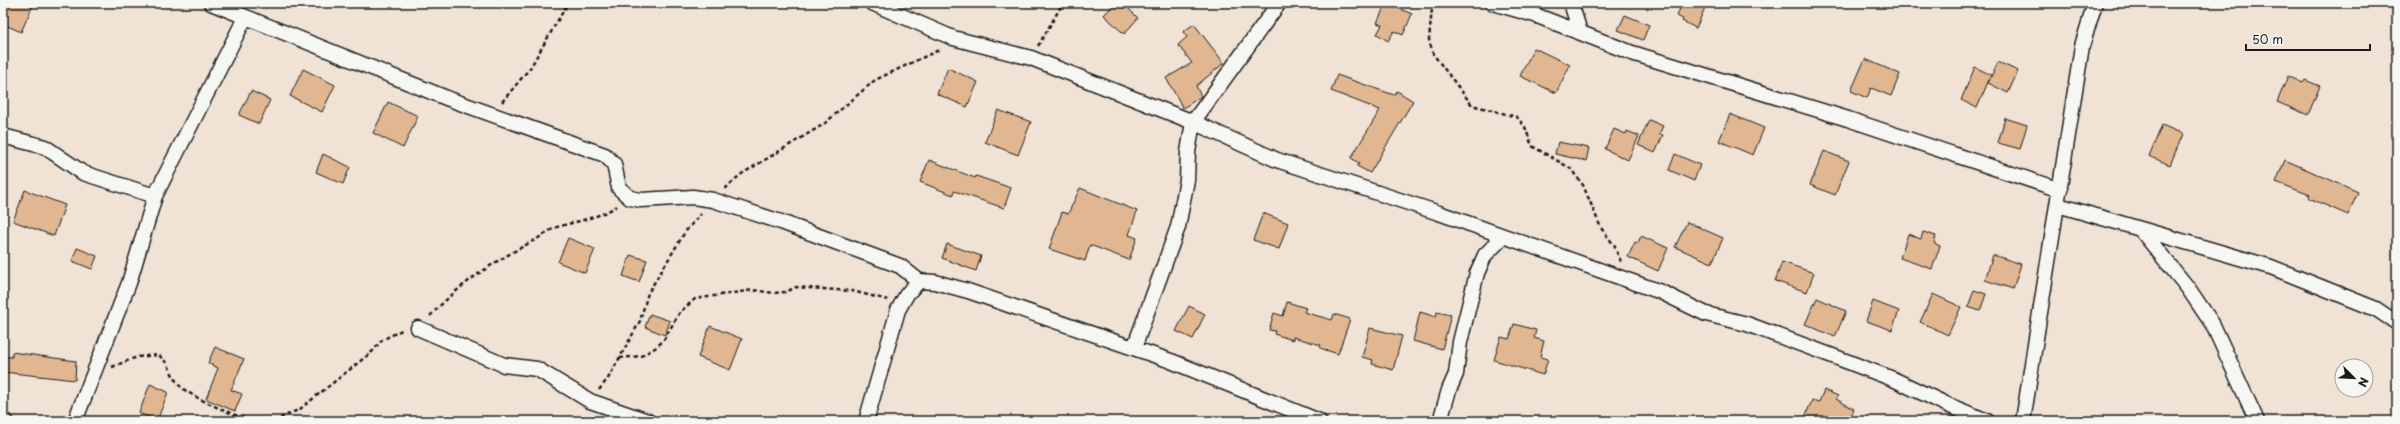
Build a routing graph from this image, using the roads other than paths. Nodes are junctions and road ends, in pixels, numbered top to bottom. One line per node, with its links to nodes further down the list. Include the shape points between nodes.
1 (211, 3): 7 (street)
2 (1279, 3): 9 (street)
3 (1493, 3): 8 (street)
4 (1571, 3): 8 (street)
5 (2095, 3): 11 (street, via 2082,46)
6 (877, 4): 9 (street, via 953,38 1031,58)
7 (245, 18): 12 (street); 16 (street, via 605,155 614,164 619,188 630,198 641,200 693,197 713,200 900,266)
8 (1580, 32): 11 (street, via 1632,52)
9 (1193, 122): 15 (street, via 1277,160); 19 (street, via 1188,152 1188,180 1178,227)
10 (3, 136): 12 (street, via 45,147 83,173)
11 (2060, 190): 13 (street)
12 (154, 196): 20 (street, via 129,283)
13 (2058, 205): 14 (street); 26 (street)
14 (2141, 230): 17 (street, via 2272,267 2376,309); 27 (street, via 2188,288 2213,325)
15 (1504, 236): 24 (street, via 1485,255 1477,273 1460,342 1456,374); 25 (street, via 1661,292 1706,314 1747,324 1893,379)
16 (919, 281): 19 (street, via 935,282 968,291); 22 (street, via 902,303)
17 (2397, 323)
18 (418, 328): 21 (street, via 504,365 537,369 590,401)
19 (1134, 348): 23 (street)
20 (75, 421)
21 (648, 421)
22 (866, 421)
23 (1319, 421)
24 (1440, 421)
25 (1987, 421)
26 (2023, 421)
27 (2257, 421)

